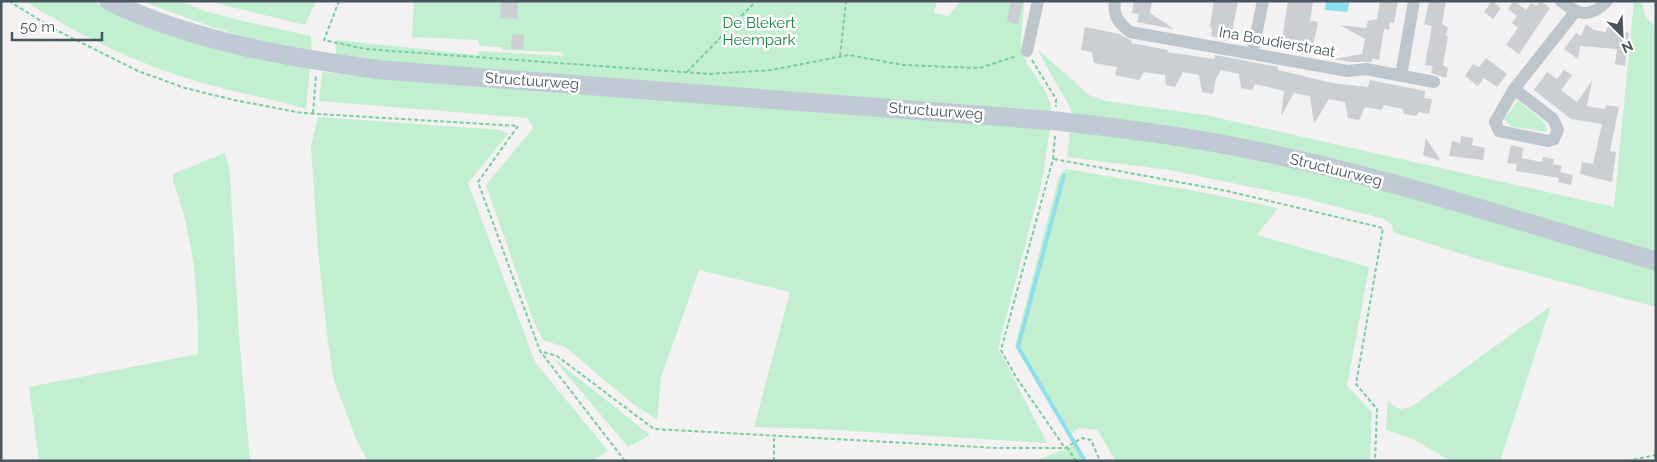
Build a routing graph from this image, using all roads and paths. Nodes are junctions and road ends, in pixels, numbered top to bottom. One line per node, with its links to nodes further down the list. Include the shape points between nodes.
1 (9, 1): 23 (path, via 84,45 138,71 185,88 234,100 302,113)
2 (109, 1): 14 (main road, Structuurweg, via 166,26)
3 (131, 1): 14 (main road, Structuurweg)
4 (339, 1): 19 (path, via 324,40 366,49)
5 (756, 1): 19 (path)
6 (846, 1): 17 (path)
7 (1038, 1): 15 (street)
8 (1115, 1): 16 (street, Ina Boudierstraat, via 1114,13 1118,22 1130,32)
9 (1263, 1): 16 (street)
10 (1414, 1): 20 (street)
11 (1562, 1): 13 (street)
12 (1606, 1): 13 (street, via 1600,8 1586,14)
13 (1575, 12): 22 (street)
14 (203, 34): 18 (main road, Structuurweg)
15 (1026, 51): 17 (path, via 980,68 903,65); 24 (path, via 1056,98)
16 (1252, 54): 20 (street, Ina Boudierstraat, via 1348,71 1366,69)
17 (840, 56): 19 (path, via 771,70 710,74)
18 (317, 61): 23 (path); 24 (main road, Structuurweg, via 382,70)
19 (687, 72)
20 (1401, 76): 21 (street, Ina Boudierstraat)
21 (1434, 82)
22 (1514, 88): 22 (street, via 1496,118 1496,128 1548,142 1554,139 1558,130 1553,120)
23 (313, 112): 27 (path, via 518,126 478,182)
24 (1057, 120): 25 (path); 26 (main road, Structuurweg, via 1237,147 1333,169)
25 (1053, 159): 29 (path, via 1001,350 1016,377); 35 (path, via 1227,191 1384,228 1356,384 1377,409)
26 (1656, 261)
27 (540, 351): 28 (path, via 557,356 654,429); 31 (path)
28 (774, 437): 29 (path, via 998,448); 32 (path)
29 (1066, 447): 33 (path); 34 (path, via 1082,438 1091,440)
30 (1656, 455): 36 (path)
31 (625, 461)
32 (774, 461)
33 (1076, 461)
34 (1100, 461)
35 (1375, 461)
36 (1627, 461)

